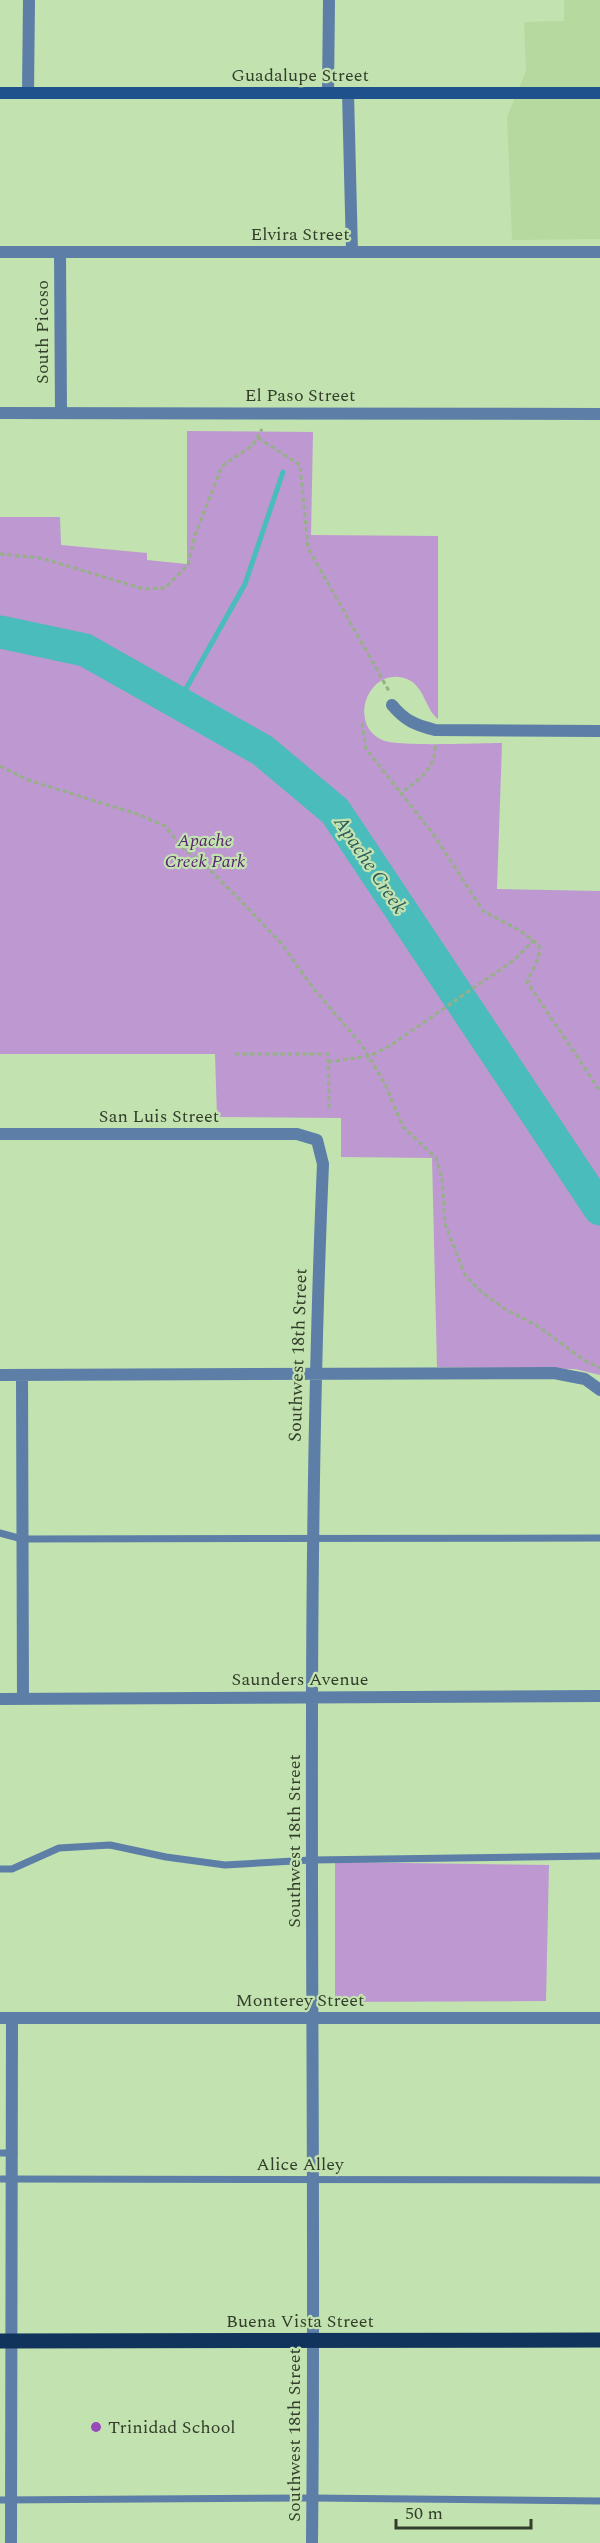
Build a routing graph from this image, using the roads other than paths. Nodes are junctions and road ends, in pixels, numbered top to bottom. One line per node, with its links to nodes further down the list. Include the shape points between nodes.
1 (29, 0): 4 (street)
2 (329, 0): 5 (street)
3 (0, 93): 4 (main road, Guadalupe Street)
4 (28, 93): 5 (main road, Guadalupe Street)
5 (328, 93): 6 (main road, Guadalupe Street)
6 (348, 93): 7 (main road, Guadalupe Street); 10 (street)
7 (600, 93)
8 (0, 252): 9 (street, Elvira Street)
9 (60, 252): 10 (street, Elvira Street); 13 (street, South Picoso)
10 (352, 252): 11 (street, Elvira Street)
11 (600, 252)
12 (0, 413): 13 (street, El Paso Street)
13 (61, 413): 14 (street, El Paso Street)
14 (600, 414)
15 (392, 705): 16 (street, via 414,725 435,730)
16 (600, 731)
17 (0, 1134): 18 (street, San Luis Street, via 297,1134)
18 (317, 1140): 19 (street, Southwest 18th Street, via 322,1164)
19 (314, 1373): 20 (street); 22 (street, via 554,1373 585,1379); 24 (street, Southwest 18th Street)
20 (22, 1375): 21 (street); 26 (street)
21 (0, 1376)
22 (600, 1390)
23 (0, 1533): 26 (lane)
24 (312, 1537): 25 (lane); 26 (lane); 28 (street, Southwest 18th Street)
25 (600, 1538)
26 (22, 1539): 30 (street)
27 (600, 1696): 28 (street, Saunders Avenue)
28 (311, 1697): 30 (street, Saunders Avenue); 32 (street, Southwest 18th Street)
29 (0, 1699): 30 (street, Saunders Avenue)
30 (22, 1699)
31 (600, 1856): 32 (lane)
32 (311, 1860): 33 (lane, via 225,1865 110,1845 58,1848 12,1869); 35 (street, Southwest 18th Street)
33 (0, 1869)
34 (6, 2018): 35 (street, Monterey Street); 38 (street)
35 (314, 2018): 36 (street, Monterey Street); 41 (street, Southwest 18th Street)
36 (600, 2019)
37 (0, 2153): 38 (lane)
38 (14, 2153): 40 (street)
39 (0, 2179): 40 (lane, Alice Alley)
40 (14, 2179): 41 (lane, Alice Alley); 43 (street)
41 (313, 2179): 42 (lane, Alice Alley); 44 (street, Southwest 18th Street)
42 (600, 2180)
43 (7, 2340): 44 (main road, Buena Vista Street); 47 (street)
44 (312, 2340): 45 (main road, Buena Vista Street); 46 (street, Southwest 18th Street)
45 (600, 2340)
46 (312, 2498): 47 (lane); 48 (lane); 50 (street, Southwest 18th Street)
47 (6, 2500): 49 (street)
48 (600, 2501)
49 (11, 2543)
50 (312, 2543)

